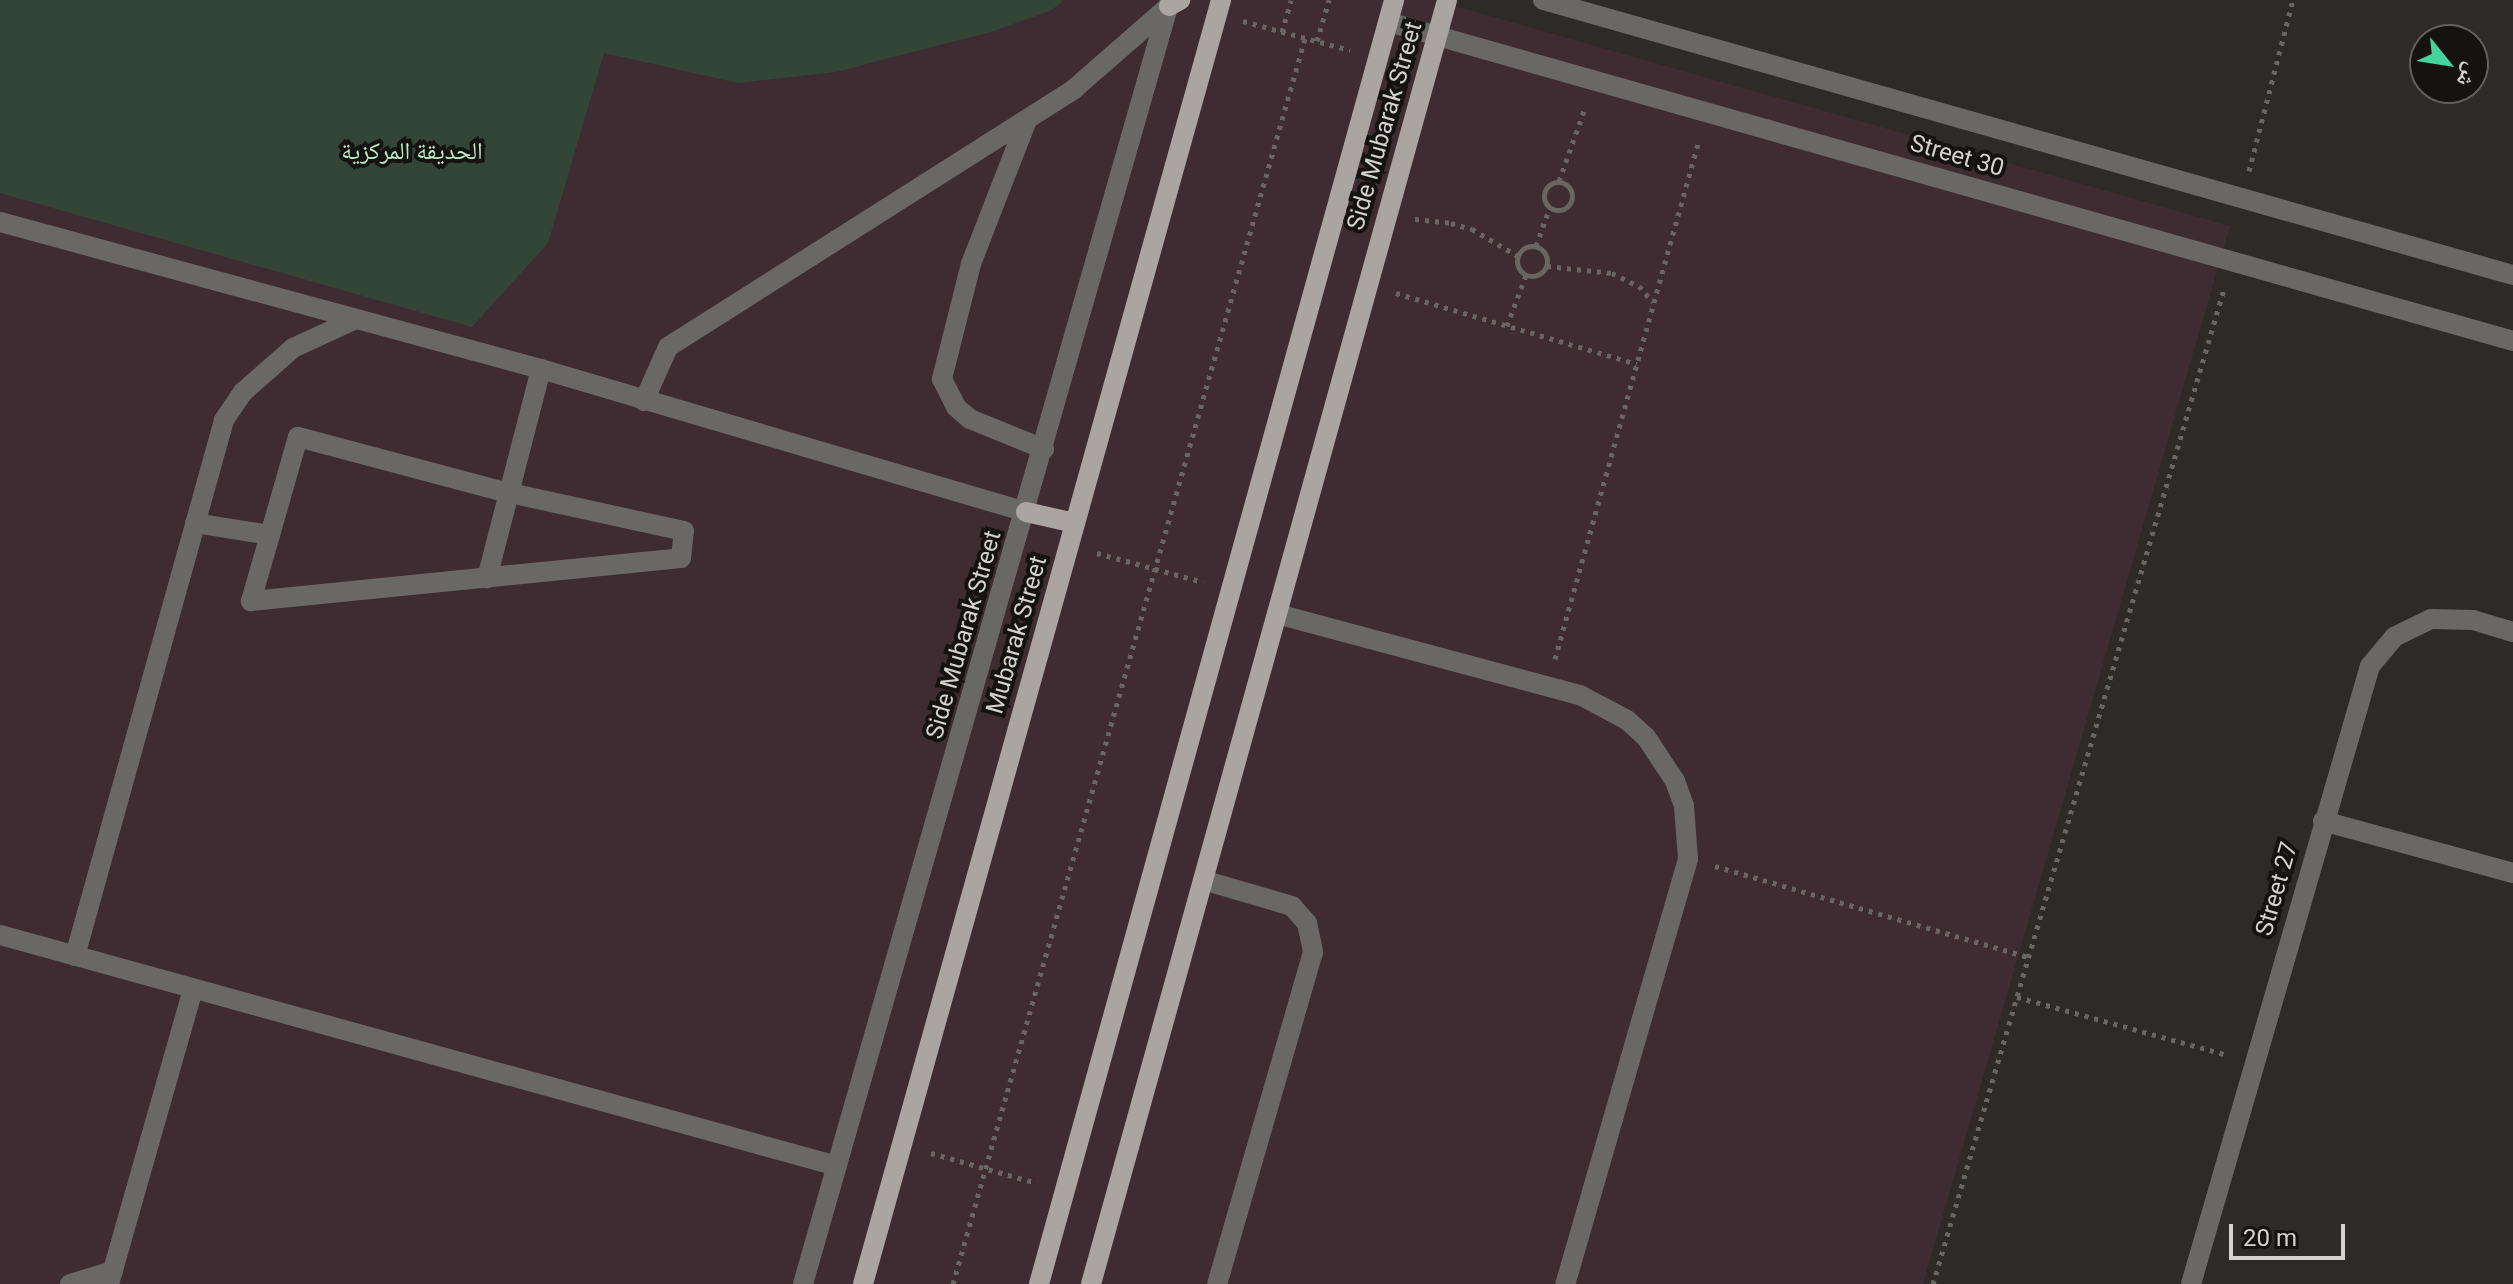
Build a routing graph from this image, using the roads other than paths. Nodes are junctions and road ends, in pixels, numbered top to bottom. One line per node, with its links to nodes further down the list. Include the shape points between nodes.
1 (1394, 0): 6 (main road)
2 (1447, 0): 7 (main road, Side Mubarak Street)
3 (1543, 0): 10 (street, Street 30)
4 (1173, 2): 8 (street, via 1074,89); 15 (street, Side Mubarak Street)
5 (1220, 7): 19 (main road, Mubarak Street)
6 (1388, 22): 7 (street, Street 30); 35 (main road)
7 (1437, 36): 12 (street, Street 30); 22 (main road, Side Mubarak Street)
8 (1027, 120): 14 (street, via 668,347); 15 (street, via 971,264 942,379 956,407 970,419)
9 (0, 222): 11 (street)
10 (2513, 275)
11 (354, 320): 13 (street); 18 (street, via 293,348 243,392 224,420)
12 (2513, 341)
13 (541, 369): 14 (street); 16 (street)
14 (644, 401): 17 (street)
15 (1044, 449): 17 (street, Side Mubarak Street)
16 (509, 493): 20 (street, via 298,437); 21 (street); 21 (street, via 684,531 681,558)
17 (1026, 512): 19 (main road); 30 (street, Side Mubarak Street)
18 (195, 523): 20 (street); 28 (street)
19 (1075, 523): 34 (main road, Mubarak Street)
20 (270, 535): 21 (street, via 251,601)
21 (487, 578)
22 (1277, 614): 26 (main road, Side Mubarak Street); 38 (street, via 1604,705 1646,737 1675,781 1684,806 1688,859)
23 (2513, 632): 24 (street, Street 27, via 2473,620 2431,619 2394,637 2363,684)
24 (2323, 821): 25 (street); 39 (street, Street 27)
25 (2513, 873)
26 (1203, 880): 36 (main road, Side Mubarak Street); 37 (street, via 1292,906 1307,923 1313,952)
27 (0, 935): 28 (street)
28 (75, 956): 29 (street)
29 (193, 989): 30 (street); 31 (street)
30 (837, 1166): 33 (street, Side Mubarak Street)
31 (111, 1278): 32 (street)
32 (70, 1284)
33 (803, 1284)
34 (863, 1284)
35 (1039, 1284)
36 (1091, 1284)
37 (1217, 1284)
38 (1565, 1284)
39 (2191, 1284)

